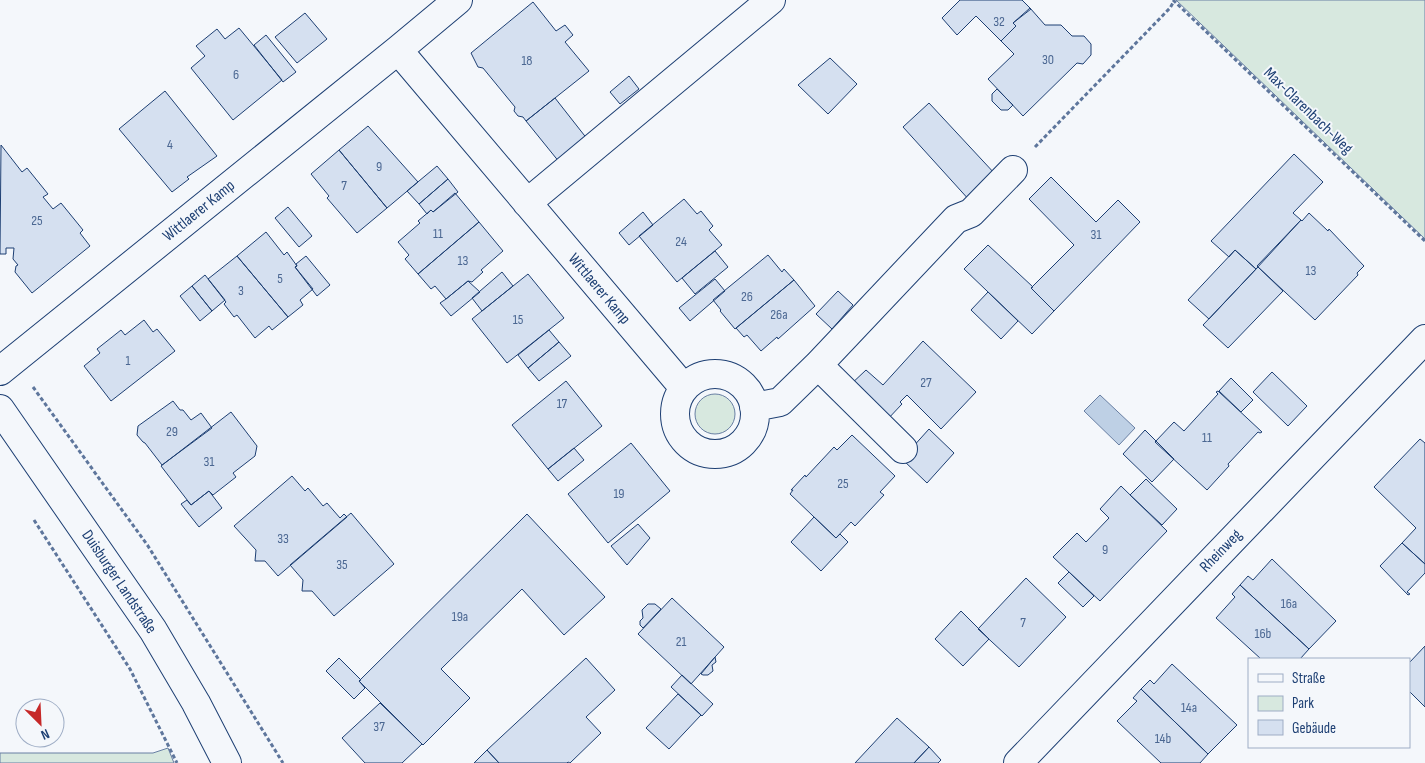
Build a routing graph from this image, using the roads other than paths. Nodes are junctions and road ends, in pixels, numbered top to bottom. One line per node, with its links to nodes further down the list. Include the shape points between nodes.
1 (458, 0): 3 (street, Wittlaerer Kamp)
2 (771, 0): 5 (street)
3 (398, 50): 5 (street, Wittlaerer Kamp); 8 (street, Wittlaerer Kamp)
4 (1013, 170): 7 (street, via 971,213 956,219)
5 (527, 203): 9 (street, Wittlaerer Kamp)
6 (1425, 339): 14 (street, Rheinweg)
7 (818, 365): 10 (street, via 780,402); 12 (street)
8 (7, 366)
9 (684, 388): 10 (street, via 706,375 731,378 750,395); 10 (street, via 674,413 676,426 692,447 704,453 718,455 731,452 742,444 754,421)
10 (754, 407)
11 (0, 409): 13 (street, Duisburger Landstraße, via 152,630)
12 (903, 449)
13 (227, 763)
14 (1018, 763)

